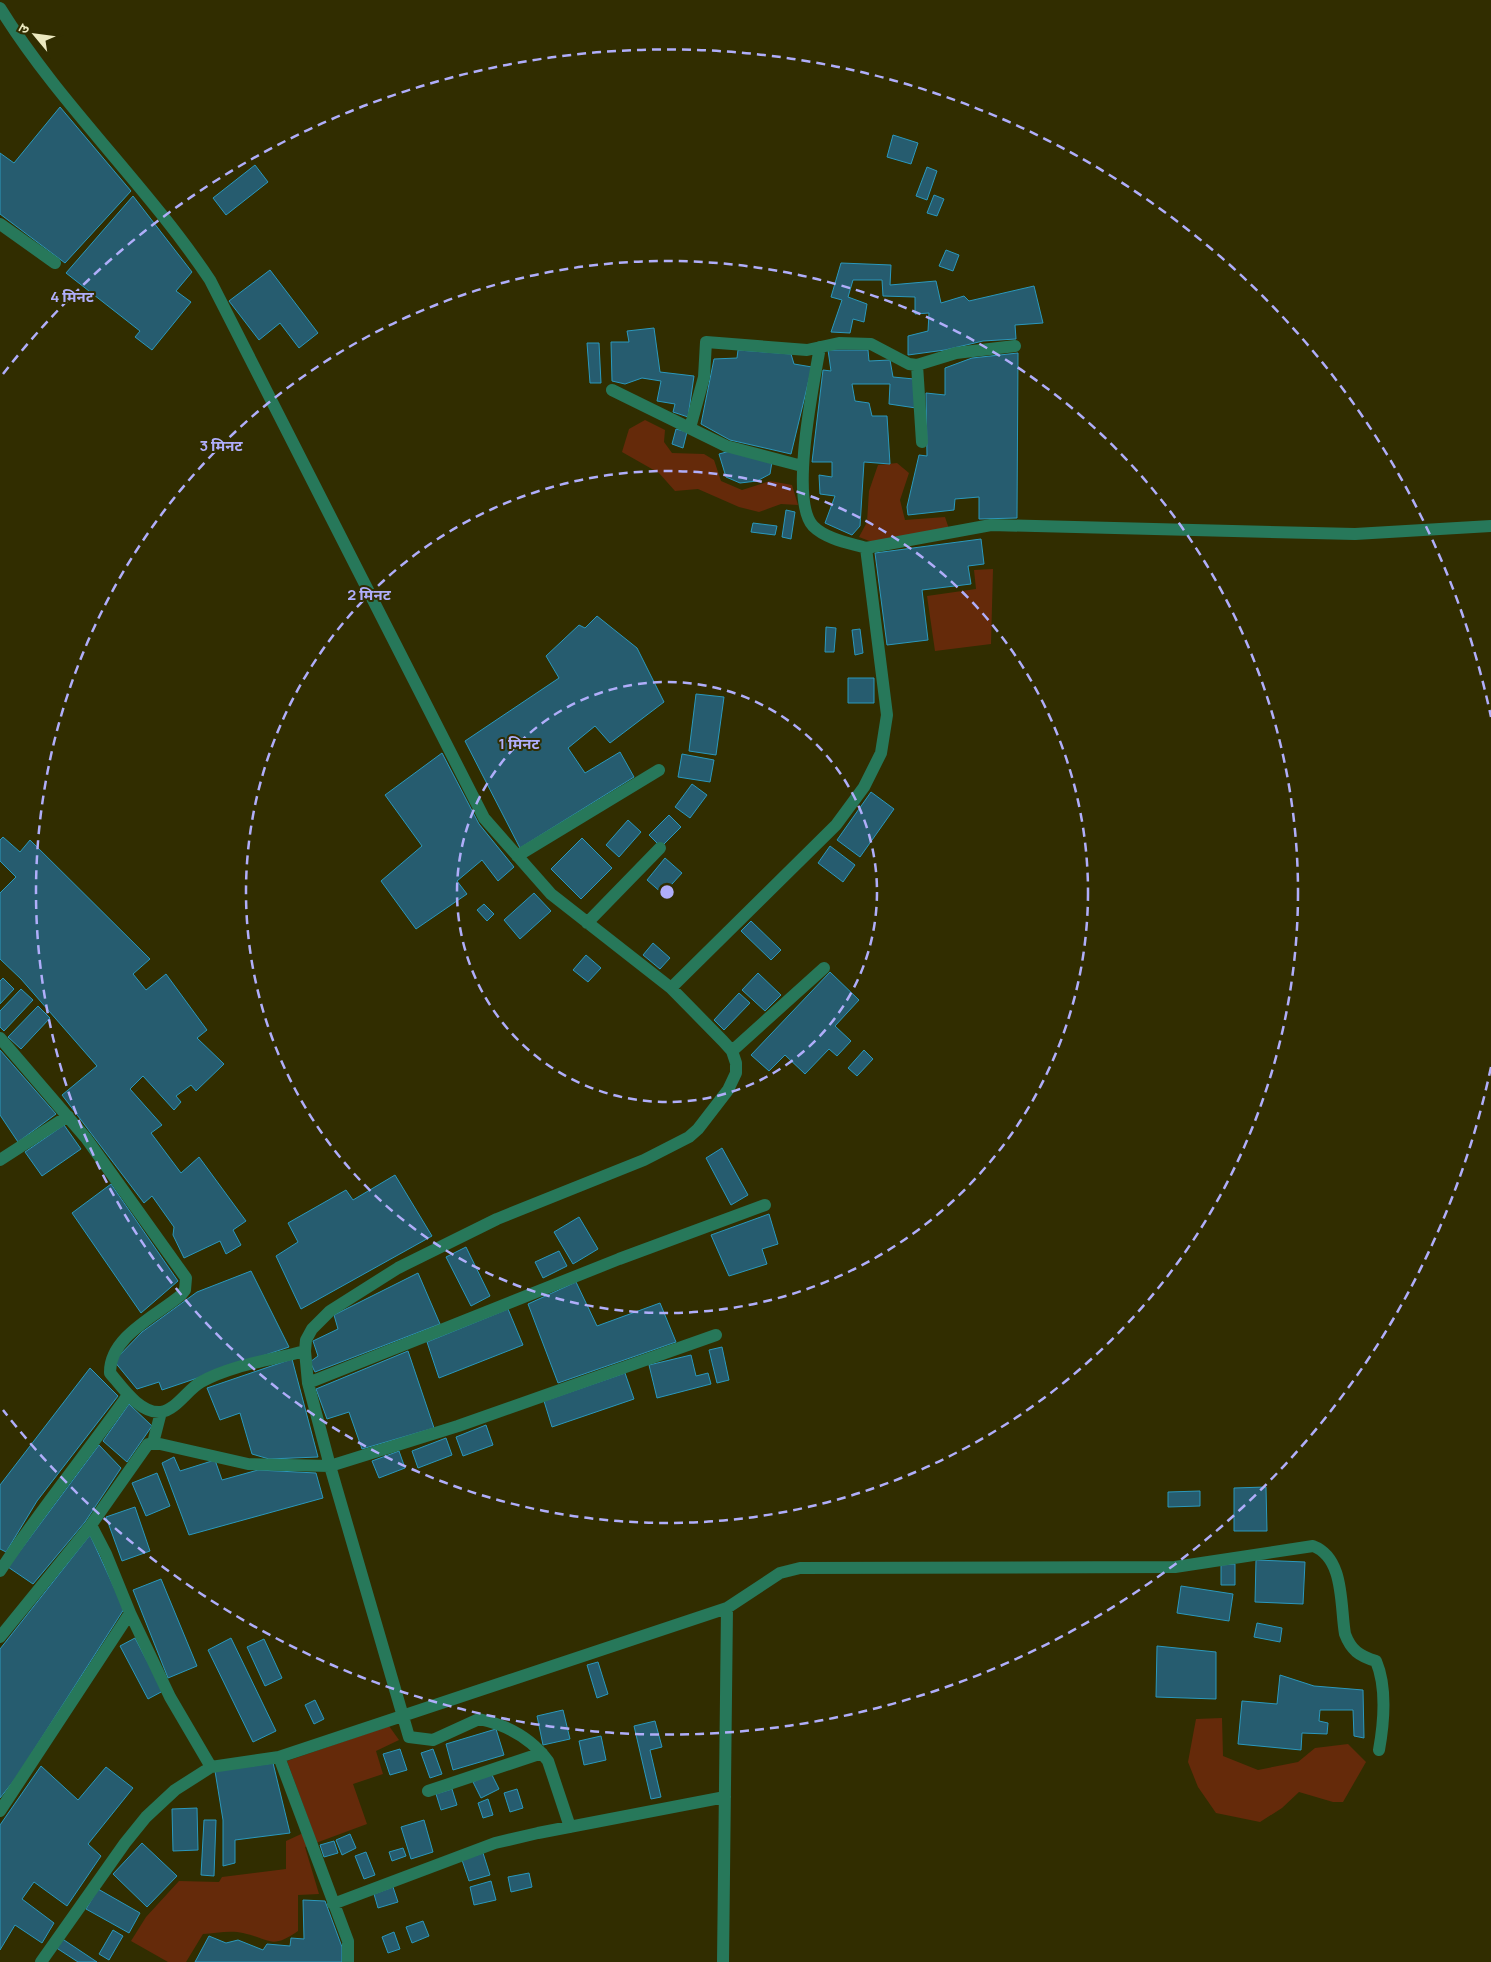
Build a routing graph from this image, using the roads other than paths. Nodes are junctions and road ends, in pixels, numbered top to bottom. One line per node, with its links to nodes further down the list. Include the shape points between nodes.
1 (0, 8): 15 (street, via 19,38 94,134 137,181 188,246 210,280 484,818)
2 (0, 224): 3 (street)
3 (55, 263)
4 (1015, 346): 6 (street, via 956,354)
5 (820, 348): 6 (street, via 839,343 870,344); 8 (street, via 807,350 706,342 704,376); 10 (street)
6 (917, 365): 9 (street)
7 (612, 390): 8 (street)
8 (690, 428): 10 (street, via 739,450)
9 (922, 442)
10 (802, 466): 12 (street, via 811,524 821,534)
11 (1491, 526): 12 (street, via 1355,534 991,525)
12 (866, 548): 18 (street, via 887,715 881,753 864,787 836,825)
13 (659, 770): 15 (street)
14 (660, 848): 16 (street)
15 (517, 856): 16 (street, via 551,894)
16 (587, 922): 18 (street)
17 (824, 968): 20 (street)
18 (671, 988): 20 (street)
19 (0, 1038): 21 (street)
20 (732, 1051): 25 (street, via 736,1073 728,1090 689,1137 644,1160 497,1219 398,1268 330,1311 312,1329)
21 (68, 1116): 22 (street); 27 (street, via 144,1216 186,1278 181,1295 113,1353 110,1373)
22 (0, 1160)
23 (765, 1205): 26 (street, via 618,1259)
24 (716, 1335): 30 (street, via 458,1426)
25 (304, 1351): 26 (street); 28 (street, via 222,1373 201,1382)
26 (308, 1383): 30 (street)
27 (128, 1395): 28 (street, via 152,1411); 32 (street, via 37,1515)
28 (161, 1412): 29 (street)
29 (153, 1443): 30 (street, via 248,1464); 31 (street, via 144,1448)
30 (330, 1466): 36 (street)
31 (91, 1525): 34 (street); 35 (street)
32 (0, 1570)
33 (727, 1608): 36 (street); 37 (street, via 780,1573 800,1568 1176,1567 1313,1546 1321,1549 1334,1564 1349,1645 1360,1656 1376,1661 1378,1666 1383,1688); 42 (street)
34 (130, 1613): 40 (street, via 170,1697); 43 (street)
35 (0, 1637)
36 (401, 1715): 38 (street, via 409,1737 416,1739 433,1740 479,1719 508,1727); 39 (street)
37 (1379, 1750)
38 (542, 1753): 41 (street); 44 (street, via 548,1761)
39 (279, 1757): 40 (street); 45 (street)
40 (211, 1768): 46 (street, via 175,1790 146,1817)
41 (428, 1791)
42 (725, 1797): 44 (street); 48 (street)
43 (0, 1811)
44 (570, 1826): 45 (street, via 495,1843)
45 (333, 1904): 47 (street, via 348,1941)
46 (41, 1962)
47 (348, 1962)
48 (723, 1962)

